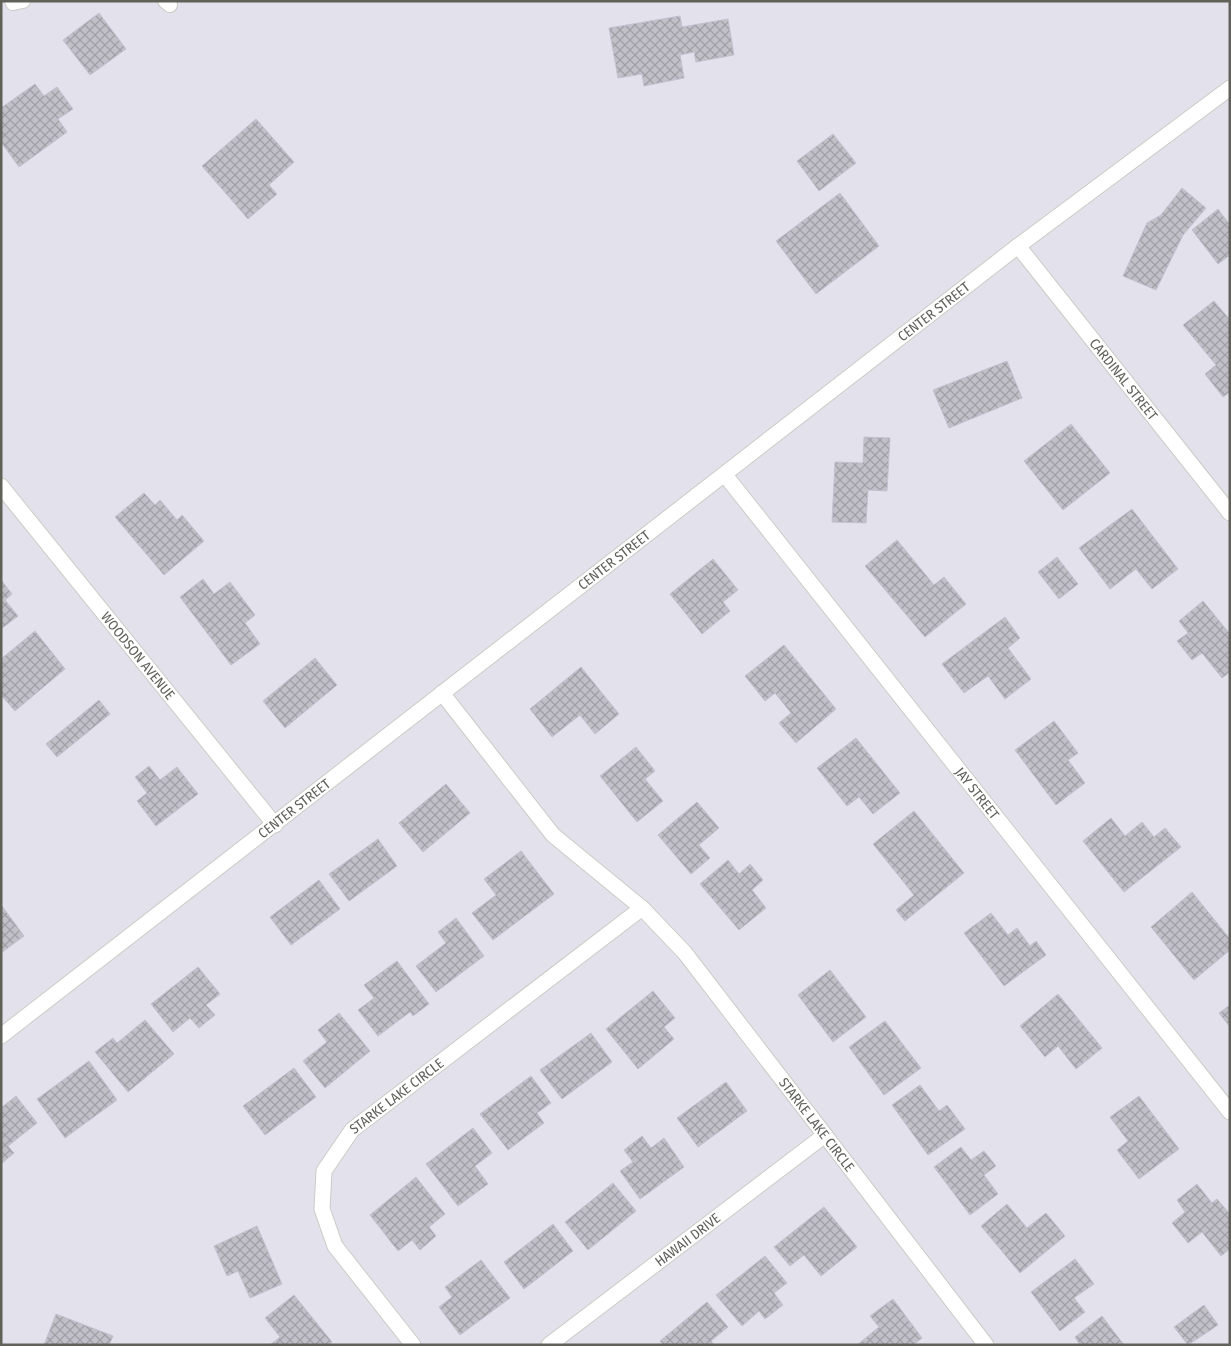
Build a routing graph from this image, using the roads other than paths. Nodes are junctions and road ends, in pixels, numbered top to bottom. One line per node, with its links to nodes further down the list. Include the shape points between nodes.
1 (12, 1): 2 (lane)
2 (24, 1)
3 (1230, 88): 4 (street, CENTER STREET)
4 (1018, 246): 5 (street, CENTER STREET); 7 (street, CARDINAL STREET)
5 (725, 475): 8 (street, CENTER STREET); 12 (street, JAY STREET)
6 (1, 486): 9 (street, WOODSON AVENUE)
7 (1230, 513)
8 (442, 693): 9 (street, CENTER STREET); 10 (street, STARKE LAKE CIRCLE, via 553,835)
9 (275, 825): 11 (street, CENTER STREET)
10 (642, 908): 13 (street, STARKE LAKE CIRCLE, via 685,953); 14 (street, STARKE LAKE CIRCLE, via 352,1130 324,1172 322,1209 335,1246)
11 (1, 1036)
12 (1230, 1112)
13 (825, 1135): 15 (street, HAWAII DRIVE); 16 (street, STARKE LAKE CIRCLE)
14 (413, 1345)
15 (549, 1345)
16 (986, 1345)

